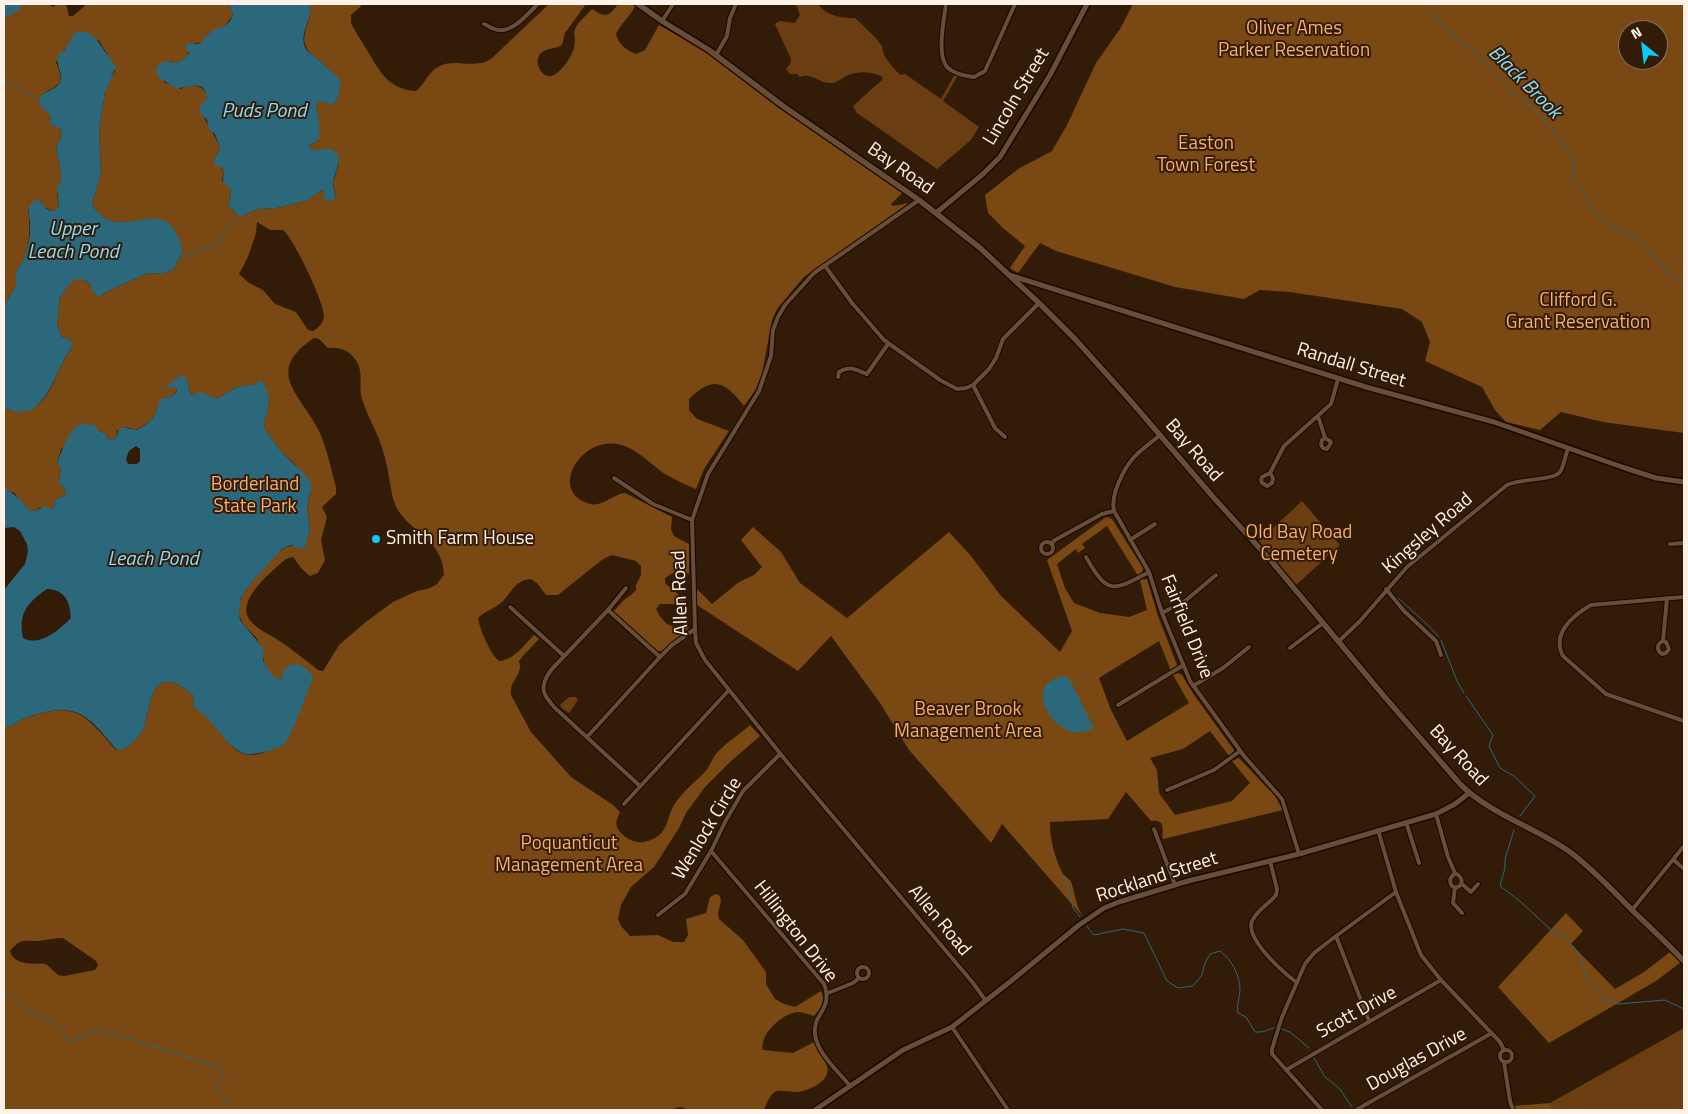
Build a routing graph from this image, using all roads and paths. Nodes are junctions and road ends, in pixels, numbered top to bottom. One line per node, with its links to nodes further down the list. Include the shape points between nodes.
1 (538, 4): 9 (street, via 505,30)
2 (638, 4): 8 (main road, Bay Road)
3 (673, 4): 8 (street)
4 (736, 4): 10 (street, via 727,36)
5 (946, 4): 6 (street, via 943,61 956,73 974,78 985,71)
6 (1015, 4)
7 (1087, 4): 12 (street, Lincoln Street, via 1050,75 1000,157)
8 (662, 22): 10 (main road, Bay Road)
9 (484, 24)
10 (716, 55): 11 (main road, Bay Road, via 783,106)
11 (919, 200): 12 (main road, Bay Road); 13 (street, Allen Road)
12 (936, 213): 14 (main road, Bay Road)
13 (825, 266): 16 (street); 29 (street, Allen Road, via 808,278 778,317 773,330 771,356 759,391 708,474)
14 (1009, 276): 15 (main road, Bay Road); 18 (street, Randall Street)
15 (1039, 303): 19 (street, via 1003,339 989,369); 21 (main road, Bay Road)
16 (888, 344): 17 (street, via 867,374 846,368 839,372); 19 (street, via 951,387 961,389)
17 (838, 378)
18 (1338, 379): 20 (street, via 1331,404); 24 (street, Randall Street, via 1494,422)
19 (973, 385): 22 (street, via 994,428)
20 (1318, 416): 23 (street); 25 (street, via 1284,446)
21 (1160, 435): 28 (street, via 1130,464 1115,492); 45 (main road, Bay Road)
22 (1005, 437)
23 (1325, 438)
24 (1568, 449): 27 (street, Randall Street, via 1656,478); 39 (street, Kingsley Road, via 1561,470 1553,477 1519,480 1507,485 1406,567)
25 (1270, 473)
26 (614, 478): 29 (street, via 653,504)
27 (1684, 482)
28 (1114, 511): 31 (street, Fairfield Drive); 33 (street, via 1102,514)
29 (692, 520): 46 (street, Allen Road)
30 (1155, 524): 31 (street)
31 (1130, 540): 36 (street, Fairfield Drive)
32 (1684, 543): 34 (street)
33 (1051, 544)
34 (1670, 544)
35 (1086, 557): 36 (street, via 1107,586 1124,585)
36 (1149, 572): 44 (street, Fairfield Drive)
37 (1216, 575): 44 (street, via 1185,601)
38 (626, 588): 43 (street)
39 (1386, 589): 48 (street, Kingsley Road); 51 (street, via 1436,641)
40 (1684, 597): 41 (street)
41 (1667, 598): 47 (street); 58 (street, via 1591,605 1564,628 1560,634 1559,650 1606,694)
42 (510, 606): 52 (street)
43 (608, 610): 52 (street); 53 (street)
44 (1162, 614): 54 (street, Fairfield Drive)
45 (1324, 624): 48 (main road, Bay Road); 50 (street)
46 (695, 629): 53 (street); 56 (street, Allen Road, via 701,654)
47 (1663, 641)
48 (1338, 642): 64 (main road, Bay Road)
49 (1248, 647): 55 (street, via 1223,668)
50 (1290, 648)
51 (1441, 655)
52 (564, 656): 59 (street, via 545,678 544,693 555,708)
53 (660, 658): 59 (street)
54 (1182, 666): 55 (street, Fairfield Drive); 57 (street)
55 (1193, 686): 60 (street, Fairfield Drive)
56 (728, 690): 61 (street, Allen Road); 62 (street)
57 (1118, 705)
58 (1684, 721)
59 (588, 736): 62 (street)
60 (1240, 751): 63 (street, via 1214,770); 72 (street, Fairfield Drive, via 1282,799)
61 (780, 754): 71 (street, Wenlock Circle, via 743,791); 92 (street, Allen Road)
62 (640, 786): 65 (street)
63 (1167, 790)
64 (1469, 794): 66 (street, Rockland Street); 83 (main road, Bay Road, via 1571,853)
65 (624, 804)
66 (1436, 814): 67 (street, Rockland Street); 77 (street)
67 (1406, 822): 69 (street, Rockland Street); 75 (street)
68 (1154, 829): 80 (street)
69 (1378, 830): 72 (street, Rockland Street); 82 (street)
70 (1684, 846): 73 (street)
71 (711, 851): 85 (street, Wenlock Circle, via 686,894); 91 (street, Hillington Drive, via 824,984)
72 (1299, 854): 74 (street, Rockland Street)
73 (1674, 860): 76 (street); 83 (street)
74 (1270, 861): 80 (street, Rockland Street); 90 (street, via 1276,895 1253,920 1252,933 1272,960)
75 (1419, 864)
76 (1684, 869)
77 (1455, 873): 78 (street, via 1461,876); 81 (street, via 1450,880)
78 (1462, 884): 79 (street, via 1471,892); 81 (street)
79 (1478, 884)
80 (1175, 885): 92 (street, Rockland Street, via 1098,911)
81 (1454, 887): 84 (street, via 1453,903)
82 (1396, 892): 86 (street); 89 (street, via 1421,955)
83 (1632, 910): 87 (main road, Bay Road)
84 (1462, 913)
85 (658, 915)
86 (1336, 936): 90 (street, via 1309,958); 93 (street)
87 (1684, 961)
88 (859, 978): 91 (street)
89 (1441, 980): 93 (street, Scott Drive); 95 (street)
90 (1296, 982): 98 (street, via 1272,1049 1272,1054)
91 (828, 993): 99 (street, Hillington Drive, via 827,1003 815,1026 817,1041 820,1050)
92 (986, 1001): 94 (street, Rockland Street)
93 (1369, 1021): 98 (street, Scott Drive)
94 (952, 1027): 99 (street, Rockland Street, via 903,1050); 101 (street)
95 (1492, 1033): 96 (street); 103 (street, Douglas Drive)
96 (1504, 1050): 97 (street, via 1499,1056); 97 (street, via 1512,1056 1509,1062)
97 (1504, 1062): 104 (street)
98 (1286, 1070): 102 (street)
99 (850, 1086): 100 (street, Rockland Street)
100 (815, 1110)
101 (1008, 1110)
102 (1322, 1110)
103 (1356, 1110)
104 (1513, 1110)

